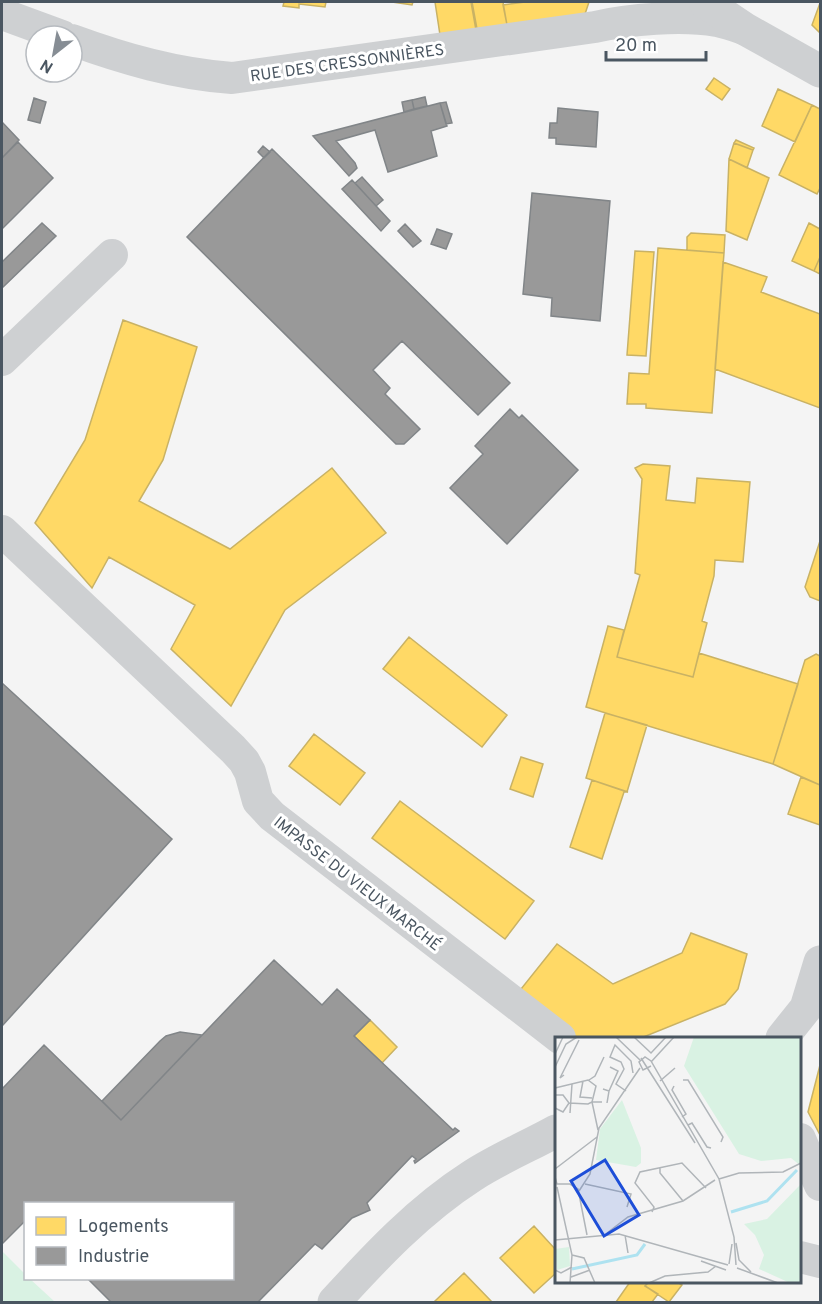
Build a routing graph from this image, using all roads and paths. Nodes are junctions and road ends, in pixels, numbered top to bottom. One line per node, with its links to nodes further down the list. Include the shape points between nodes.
1 (705, 2): 5 (street)
2 (630, 11): 5 (street, RUE DES CRESSONNIÈRES, via 717,21); 6 (street, RUE DES CRESSONNIÈRES, via 595,27 232,78 196,75 117,57)
3 (2, 14): 4 (street)
4 (29, 24)
5 (745, 29): 7 (street)
6 (84, 45)
7 (820, 71)
8 (112, 255): 9 (street)
9 (2, 360)
10 (2, 531): 12 (street, IMPASSE DU VIEUX MARCHÉ, via 233,749 250,772 258,801 272,816)
11 (820, 962): 13 (street, via 806,1008)
12 (559, 1037)
13 (783, 1037)
14 (555, 1132): 19 (street, via 472,1176 416,1218)
15 (801, 1141): 16 (street)
16 (820, 1185)
17 (801, 1257): 18 (street)
18 (820, 1262)
19 (334, 1302)

